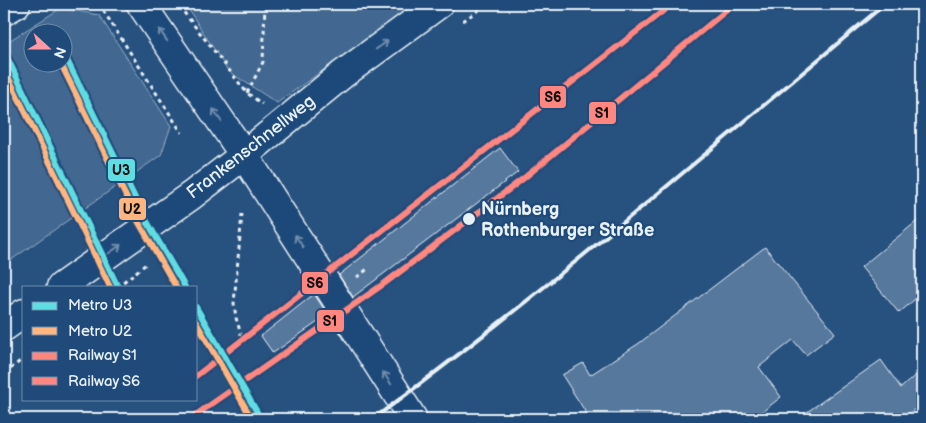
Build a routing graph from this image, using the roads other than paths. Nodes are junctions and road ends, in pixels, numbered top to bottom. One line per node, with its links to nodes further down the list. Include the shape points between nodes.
1 (16, 4): 4 (main road)
2 (141, 4): 5 (main road, one-way to 2)
3 (438, 4): 5 (main road, Frankenschnellweg, one-way to 3, via 343,74)
4 (4, 11)
5 (244, 156): 6 (main road, Frankenschnellweg, one-way to 5); 9 (main road, one-way to 5)
6 (62, 286)
7 (22, 314): 8 (main road)
8 (4, 327)
9 (413, 419)

